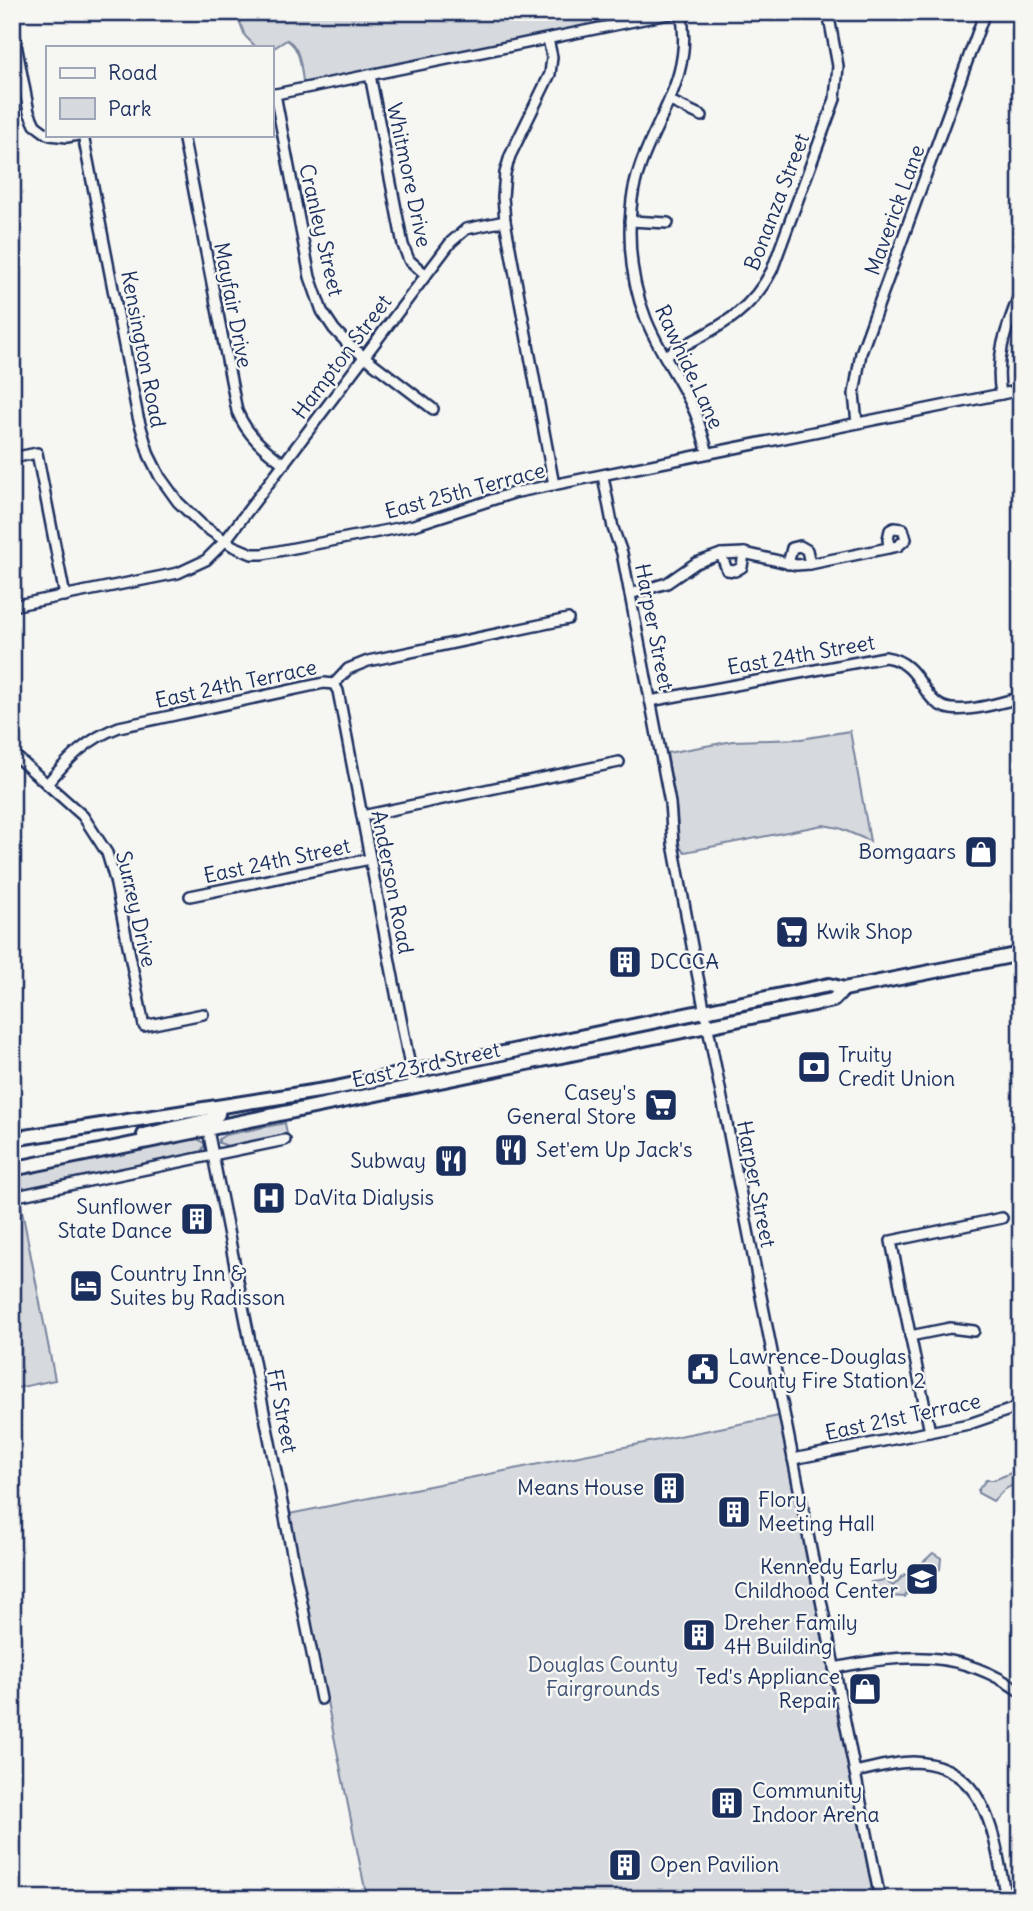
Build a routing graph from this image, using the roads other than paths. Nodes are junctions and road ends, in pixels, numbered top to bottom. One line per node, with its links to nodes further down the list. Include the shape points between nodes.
1 (680, 12): 4 (street); 9 (street, Rawhide Lane, via 684,59)
2 (828, 12): 19 (street, Bonanza Street, via 838,66 835,99 772,270 745,309)
3 (985, 12): 24 (street, Maverick Lane, via 861,353 854,394)
4 (642, 16): 6 (street)
5 (12, 23): 11 (street, via 29,112)
6 (548, 38): 7 (street); 14 (street, via 550,74 505,173)
7 (370, 75): 8 (street); 17 (street, Whitmore Drive, via 403,245 409,260)
8 (273, 95): 20 (street, Cranley Street, via 313,289 334,329)
9 (670, 101): 10 (street); 15 (street, Rawhide Lane, via 641,163)
10 (702, 116)
11 (46, 133)
12 (83, 136): 30 (street, Kensington Road, via 145,443 160,477 178,502)
13 (183, 136): 27 (street, Mayfair Drive, via 237,411 248,433)
14 (505, 221): 17 (street, Hampton Street, via 457,234); 29 (street)
15 (630, 221): 16 (street); 19 (street, Rawhide Lane, via 636,288)
16 (668, 223)
17 (426, 275): 20 (street, Hampton Street)
18 (1021, 290): 22 (street, via 999,354)
19 (665, 356): 25 (street, Rawhide Lane, via 693,407)
20 (364, 357): 23 (street, Cranley Street); 27 (street, Hampton Street)
21 (1021, 390): 22 (street, East 25th Terrace)
22 (1001, 394): 24 (street, East 25th Terrace)
23 (433, 409)
24 (857, 423): 25 (street, East 25th Terrace)
25 (708, 453): 28 (street, East 25th Terrace)
26 (12, 458): 37 (street, via 37,453)
27 (284, 464): 30 (street, Hampton Street)
28 (603, 476): 29 (street, East 25th Terrace); 36 (street, Harper Street)
29 (555, 485): 30 (street, East 25th Terrace, via 498,496 414,525 277,553 252,554)
30 (226, 541): 37 (street, via 206,560 178,573)
31 (889, 548): 35 (street)
32 (744, 553): 33 (street); 33 (street, via 742,567 735,571 727,570); 34 (street)
33 (721, 554): 36 (street, via 696,563 667,583)
34 (788, 564): 35 (street); 35 (street, via 792,548 800,546 807,550)
35 (810, 564)
36 (630, 594): 42 (street, Harper Street)
37 (65, 596): 38 (street)
38 (12, 606)
39 (568, 620): 40 (street, East 24th Terrace, via 368,661 348,668)
40 (334, 684): 45 (street, East 24th Terrace, via 119,727 79,748); 46 (street, Anderson Road)
41 (1021, 698): 42 (street, East 24th Street, via 946,708 931,697 909,666 885,657)
42 (650, 701): 51 (street, Harper Street)
43 (12, 753): 45 (street, Surrey Drive)
44 (618, 762): 46 (street, East 24th Street)
45 (47, 783): 52 (street, Surrey Drive, via 83,816 107,853 144,1026)
46 (362, 816): 47 (street, Anderson Road)
47 (370, 859): 48 (street, East 24th Street); 54 (street, Anderson Road)
48 (190, 897)
49 (1021, 954): 50 (main road, East 23rd Street)
50 (844, 989): 51 (main road, East 23rd Street, via 829,985); 53 (main road, East 23rd Street, via 833,1000)
51 (704, 1011): 53 (street, Harper Street); 54 (main road, East 23rd Street)
52 (203, 1014)
53 (707, 1026): 55 (main road, East 23rd Street); 69 (street, Harper Street)
54 (410, 1072): 55 (street, Anderson Road); 56 (main road, East 23rd Street)
55 (414, 1087): 57 (main road, East 23rd Street)
56 (219, 1107): 58 (main road, East 23rd Street); 60 (main road, via 213,1119 105,1143)
57 (208, 1130): 60 (main road, East 23rd Street); 61 (street, FF Street)
58 (12, 1139)
59 (285, 1140): 61 (street)
60 (84, 1155): 62 (main road, East 23rd Street)
61 (213, 1155): 63 (street); 72 (street, FF Street)
62 (12, 1170)
63 (12, 1197)
64 (1002, 1218): 66 (street, via 891,1241)
65 (974, 1331): 66 (street, via 950,1328)
66 (911, 1336): 68 (street)
67 (1021, 1406): 68 (street, East 21st Terrace)
68 (930, 1432): 69 (street, East 21st Terrace)
69 (793, 1459): 70 (street, Harper Street)
70 (834, 1668): 71 (street, via 886,1658 939,1658 976,1668); 73 (street, Harper Street)
71 (1021, 1692)
72 (321, 1699)
73 (855, 1772): 74 (street, Harper Street); 75 (street, via 914,1762 940,1767 960,1778 987,1812)
74 (880, 1899)
75 (1006, 1899)

